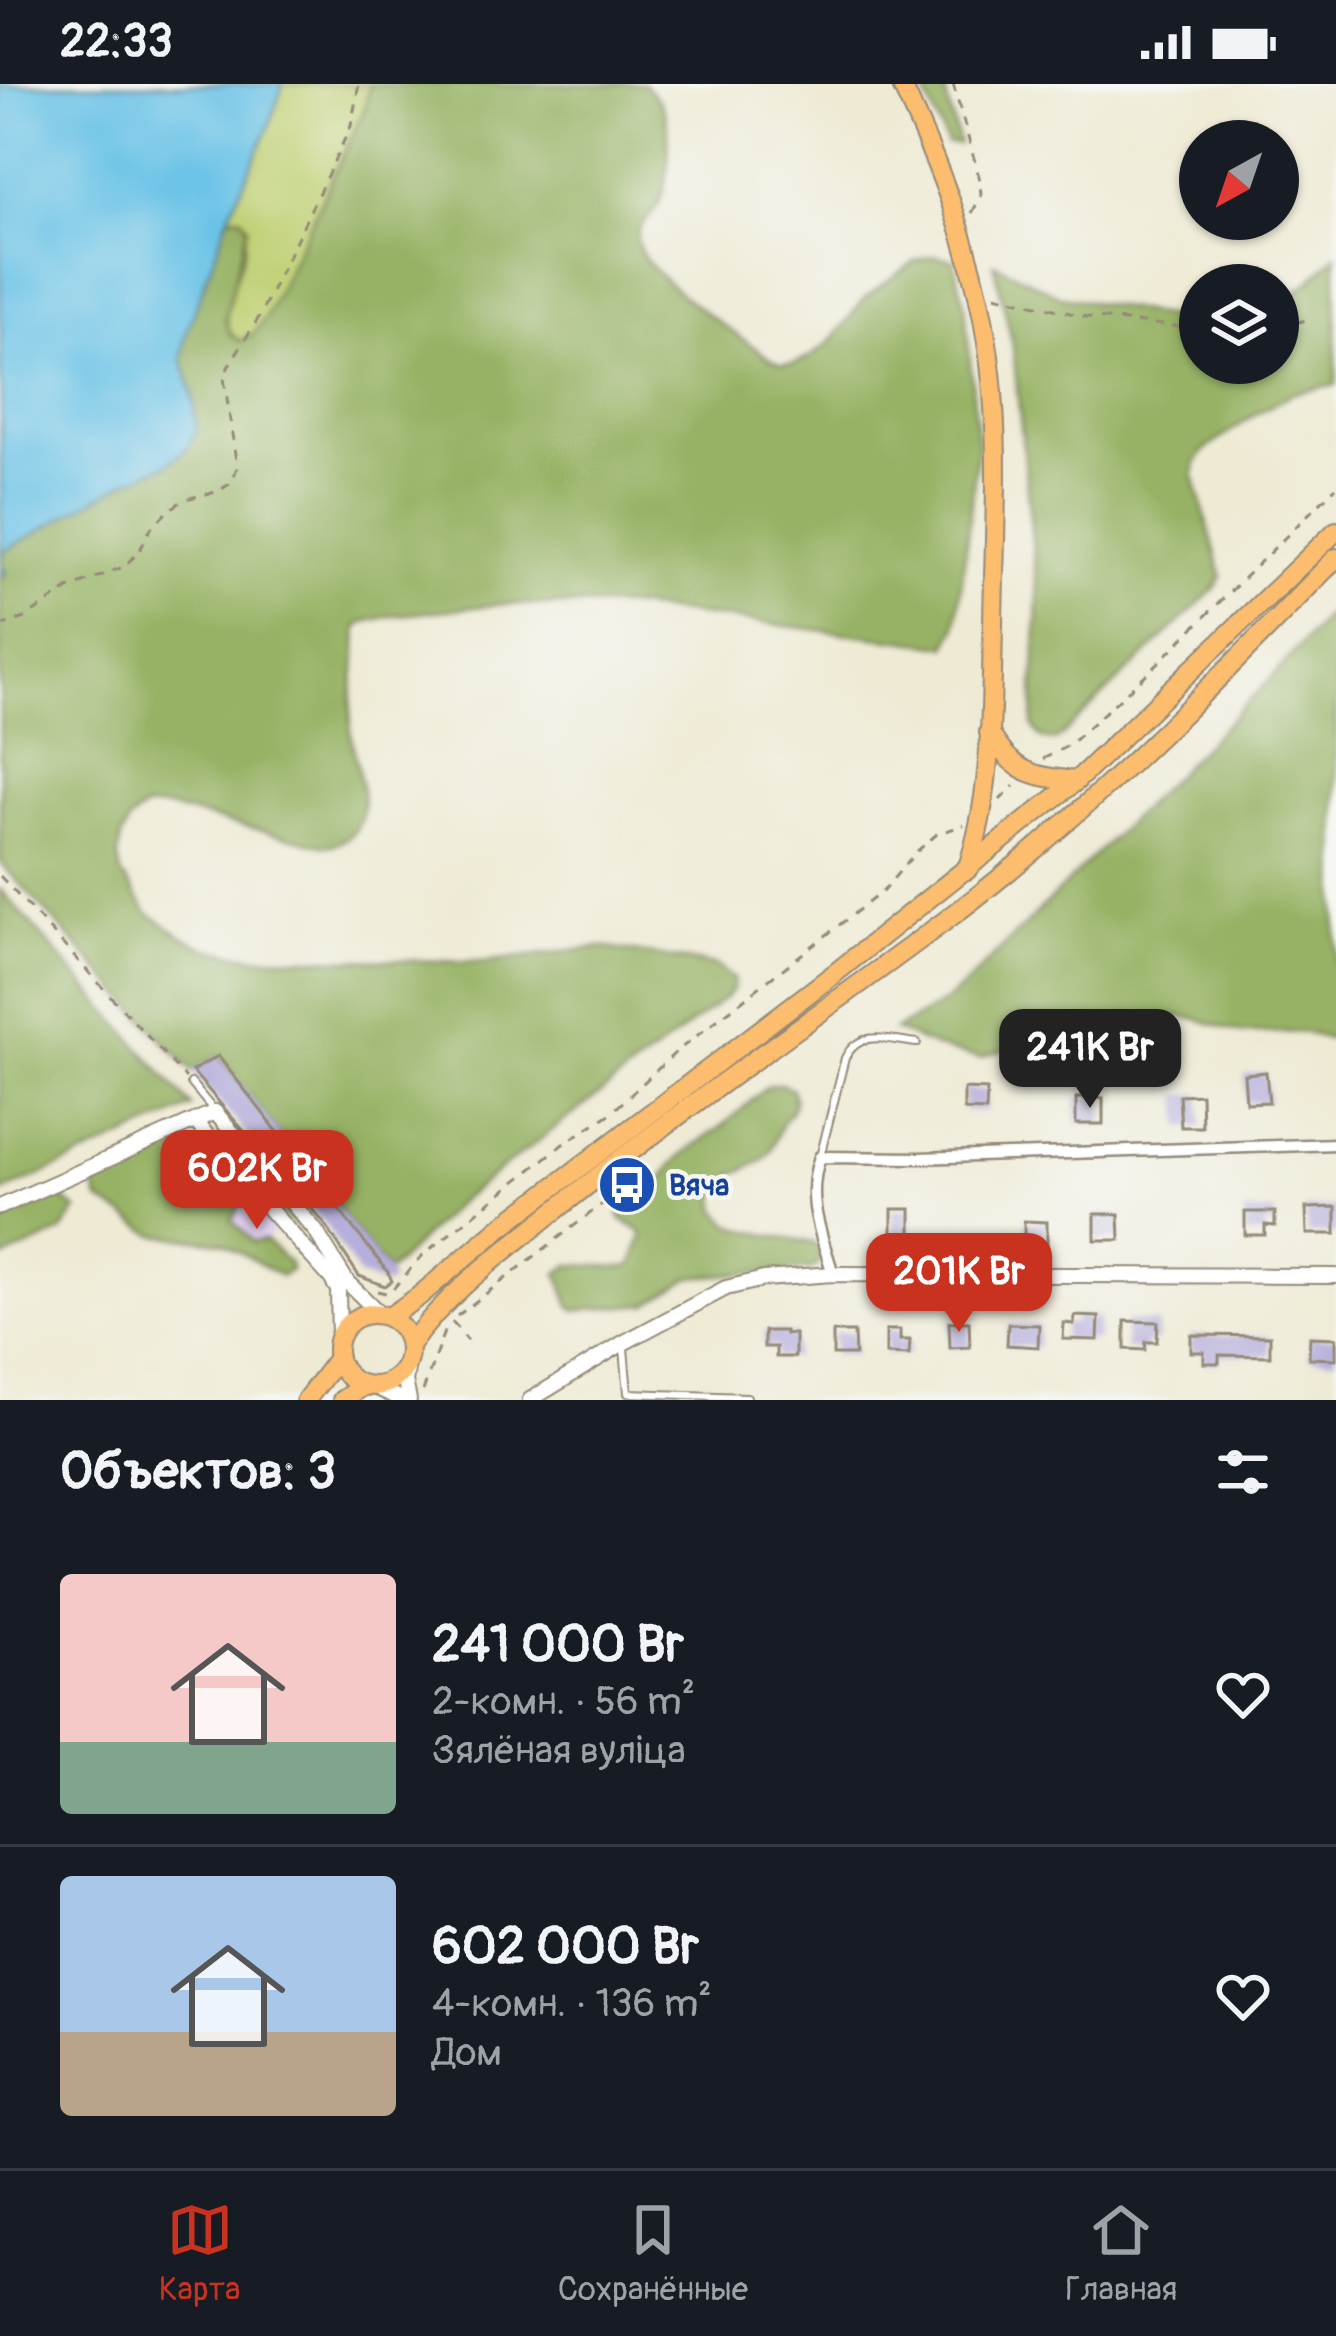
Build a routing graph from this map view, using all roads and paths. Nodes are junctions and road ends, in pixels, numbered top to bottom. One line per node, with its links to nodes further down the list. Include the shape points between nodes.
1 (359, 84): 12 (path, via 351,126 224,378 237,468 231,483 169,510 123,567)
2 (901, 84): 4 (main road)
3 (953, 84): 4 (path, via 980,180)
4 (961, 232): 5 (main road)
5 (978, 292): 8 (path); 13 (main road, via 994,420)
6 (1312, 319): 7 (path)
7 (1299, 322)
8 (1179, 327)
9 (1336, 487): 14 (path, via 1153,668)
10 (1336, 531): 15 (main road)
11 (1336, 558): 35 (main road, via 1051,835 597,1176 441,1306)
12 (0, 626)
13 (989, 732): 14 (main road); 16 (main road)
14 (1027, 773): 15 (main road); 16 (path)
15 (1076, 781): 17 (main road)
16 (981, 820): 17 (main road); 29 (path, via 937,834 883,891 423,1255 391,1291)
17 (967, 870): 30 (main road, via 418,1297)
18 (0, 876): 20 (path)
19 (917, 1043): 24 (lane, via 873,1037 851,1046)
20 (191, 1083): 21 (lane)
21 (214, 1112): 22 (street); 30 (street, via 315,1231 347,1282)
22 (196, 1121): 26 (street); 34 (street, via 331,1278)
23 (1336, 1144): 24 (street)
24 (820, 1157): 27 (street, via 812,1190)
25 (627, 1185): 31 (path)
26 (0, 1208)
27 (833, 1274): 28 (street); 33 (street, via 725,1288)
28 (1336, 1276)
29 (364, 1285)
30 (384, 1315): 34 (main road, via 351,1321); 35 (main road, via 403,1328)
31 (451, 1320): 32 (path); 41 (path)
32 (468, 1341)
33 (623, 1343): 37 (lane, via 628,1393); 42 (street)
34 (338, 1347): 36 (main road, via 343,1370); 38 (main road)
35 (410, 1351): 36 (main road, via 398,1378); 40 (street)
36 (370, 1386): 39 (main road); 40 (street)
37 (747, 1397)
38 (305, 1400)
39 (342, 1400)
40 (406, 1400)
41 (420, 1400)
42 (530, 1400)

